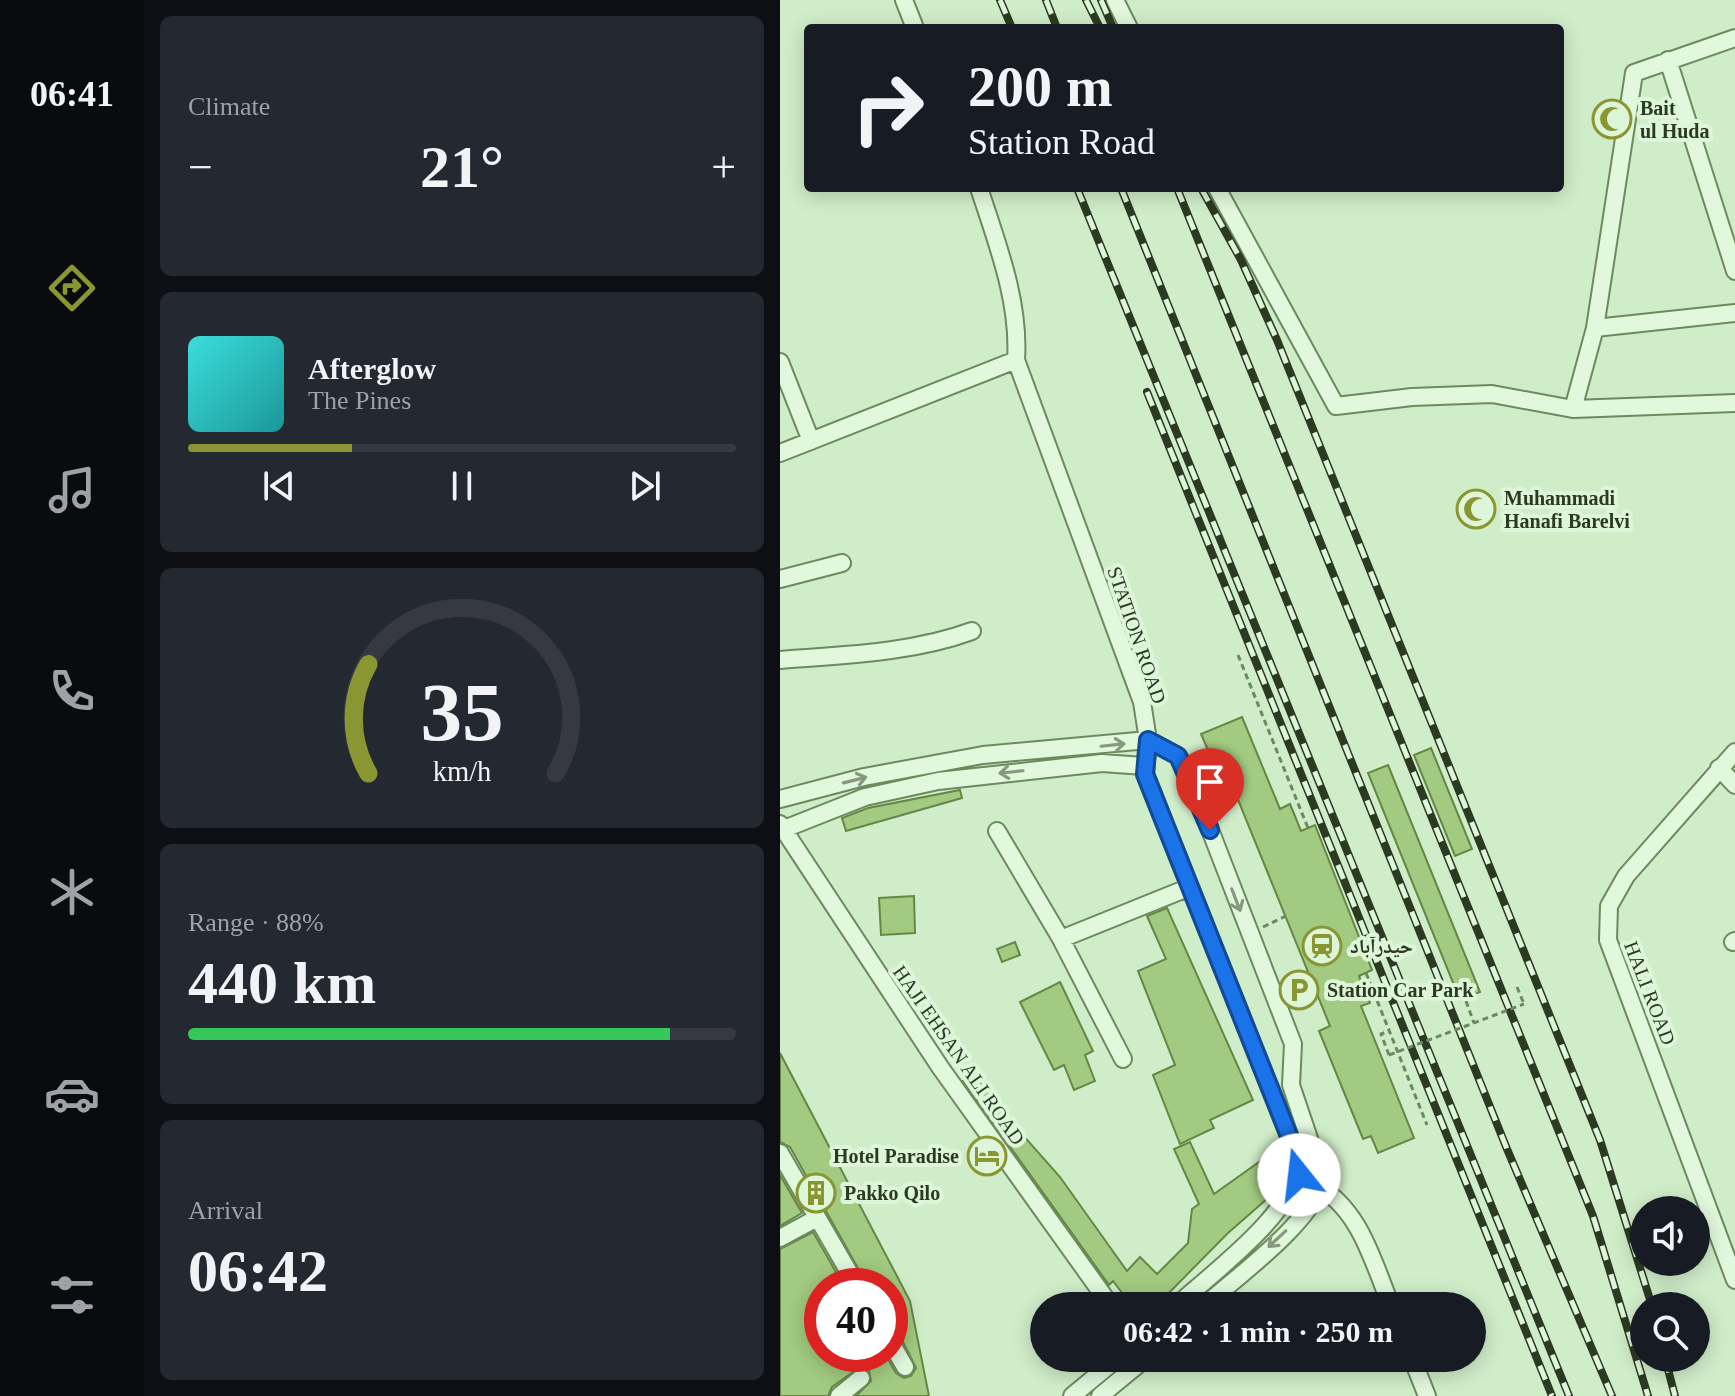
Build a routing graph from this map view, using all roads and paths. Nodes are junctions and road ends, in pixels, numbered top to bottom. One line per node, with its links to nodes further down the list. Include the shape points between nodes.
1 (904, 0): 3 (street)
2 (1115, 0): 4 (street)
3 (913, 24)
4 (1127, 24)
5 (1735, 38): 6 (street)
6 (1668, 60): 9 (street); 11 (street, via 1634,73)
7 (980, 192): 12 (street, STATION ROAD, via 1002,258 1018,336)
8 (1219, 192): 15 (street, via 1336,406 1492,394)
9 (1735, 271)
10 (1735, 313): 11 (street)
11 (1595, 328): 15 (street)
12 (1016, 360): 16 (street); 23 (street, STATION ROAD, via 1142,702)
13 (780, 362): 16 (street)
14 (1735, 403): 15 (street)
15 (1573, 409)
16 (811, 441): 17 (street)
17 (780, 453)
18 (842, 563): 19 (street)
19 (780, 579)
20 (972, 631): 22 (street, via 860,654)
21 (1238, 655): 30 (path)
22 (780, 660)
23 (1148, 740): 25 (street, STATION ROAD); 28 (street, one-way to 23, via 983,755); 34 (street, one-way to 34, via 1178,756 1190,778)
24 (1735, 752): 26 (street, HALI ROAD)
25 (1144, 766): 29 (street, one-way to 29, via 1102,763 938,781 865,797); 32 (street)
26 (1719, 768): 27 (street); 49 (street, HALI ROAD, via 1626,876 1609,906 1608,940)
27 (1735, 785)
28 (780, 799)
29 (782, 827): 50 (street, HAJI EHSAN ALI ROAD, via 940,1067)
30 (1308, 828)
31 (997, 831): 35 (street)
32 (1190, 887): 35 (street); 44 (street, via 1299,1161)
33 (1286, 916): 34 (path)
34 (1249, 933): 45 (street, via 1293,1044 1291,1085)
35 (1061, 939): 41 (street)
36 (1366, 973): 40 (path)
37 (1517, 987): 39 (path, bridge, via 1524,1004)
38 (1466, 1001): 39 (path)
39 (1474, 1023): 40 (path, bridge, via 1389,1055 1381,1034)
40 (1389, 1031): 42 (path)
41 (1123, 1059)
42 (1427, 1125)
43 (780, 1153): 46 (street)
44 (1299, 1175): 45 (street); 51 (street, via 1270,1218)
45 (1322, 1187): 52 (street, one-way to 52, via 1305,1213); 53 (street, via 1357,1222)
46 (817, 1218): 47 (street); 48 (street)
47 (780, 1238)
48 (846, 1268)
49 (1735, 1280)
50 (1101, 1292)
51 (1191, 1292)
52 (1219, 1292)
53 (1385, 1292)
54 (1101, 1372): 59 (street)
55 (1129, 1372): 60 (street)
56 (1418, 1372): 61 (street)
57 (861, 1378): 58 (street)
58 (839, 1396)
59 (1072, 1396)
60 (1100, 1396)
61 (1427, 1396)

